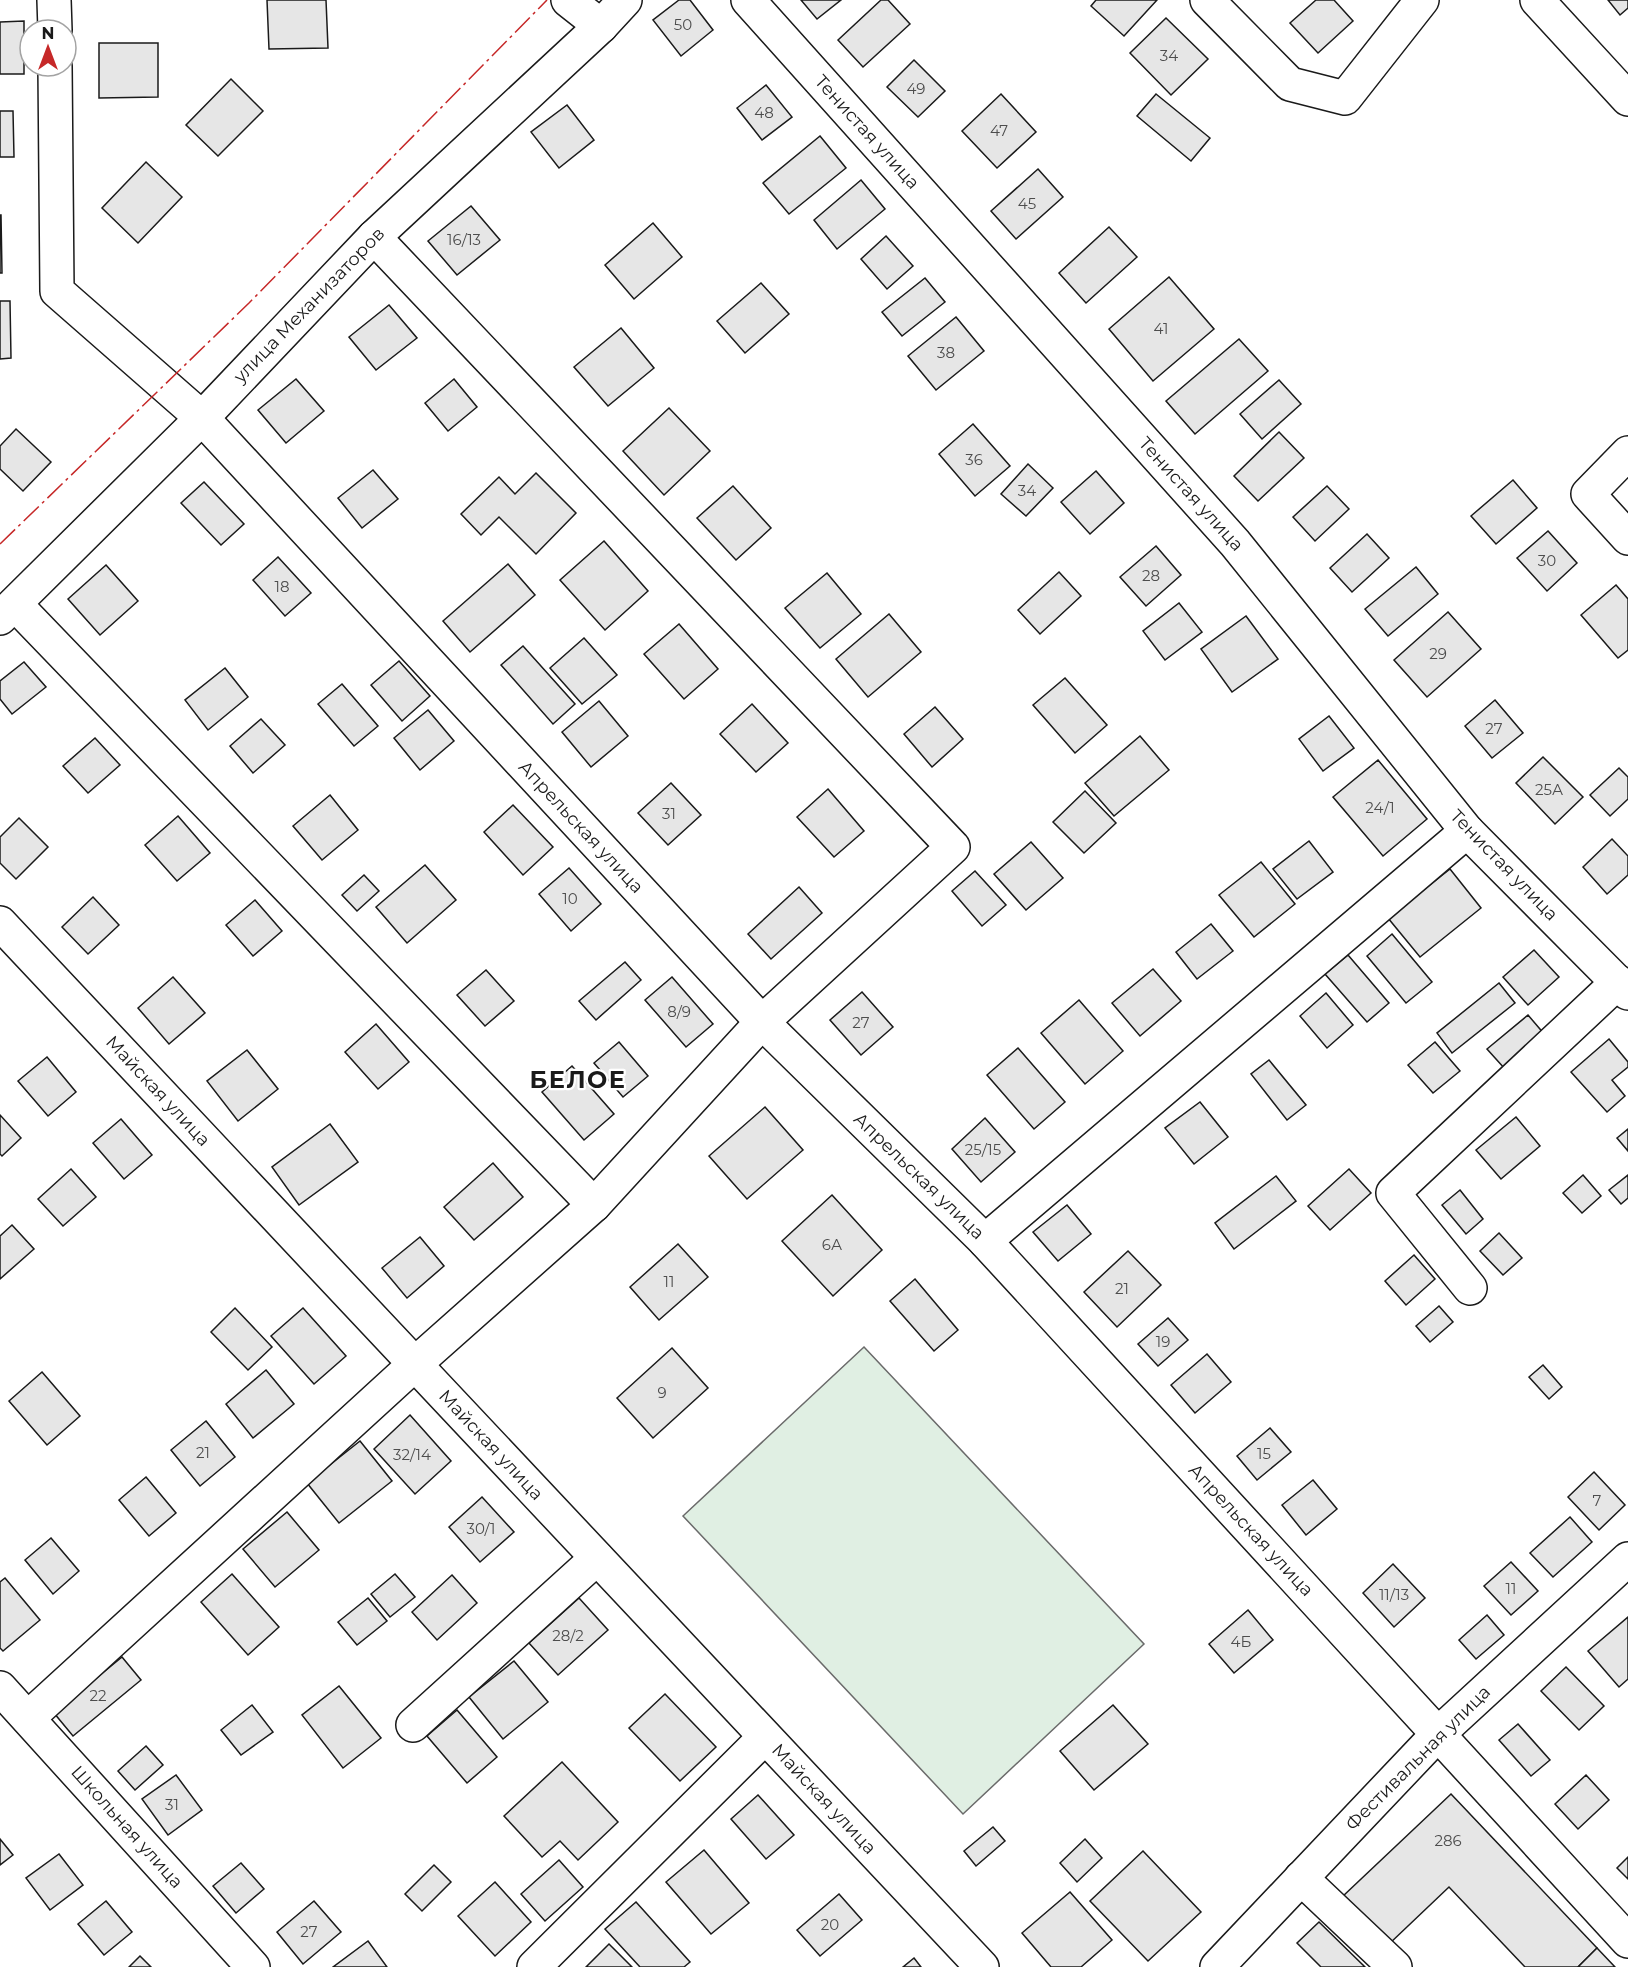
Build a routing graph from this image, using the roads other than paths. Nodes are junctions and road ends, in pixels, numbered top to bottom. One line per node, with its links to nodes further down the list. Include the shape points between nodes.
1 (54, 0): 8 (street)
2 (568, 0): 9 (street)
3 (625, 0): 9 (street, улица Механизаторов)
4 (748, 0): 17 (street, Тенистая улица, via 1235,543)
5 (1207, 0): 6 (street, via 1290,84 1345,98)
6 (1422, 0)
7 (1537, 0): 11 (street)
8 (55, 18)
9 (601, 26): 12 (street, улица Механизаторов)
10 (55, 78): 13 (street, Апрельская улица, via 57,291)
11 (1628, 99)
12 (374, 237): 13 (street, улица Механизаторов); 20 (street, via 953,847)
13 (202, 418): 16 (street, улица Механизаторов); 20 (street, Апрельская улица)
14 (1628, 453): 15 (street, via 1588,494)
15 (1628, 538)
16 (7, 611): 21 (street)
17 (1467, 831): 19 (street, Тенистая улица); 22 (street)
18 (0, 922): 24 (street, Майская улица)
19 (1623, 988): 23 (street, via 1393,1193)
20 (762, 1022): 21 (street); 22 (street, Апрельская улица)
21 (594, 1205): 24 (street)
22 (985, 1241): 30 (street, Апрельская улица)
23 (1470, 1288)
24 (415, 1364): 25 (street, Майская улица); 28 (street)
25 (597, 1558): 29 (street); 31 (street, Майская улица)
26 (1627, 1564): 30 (street, Фестивальная улица)
27 (0, 1688): 28 (street, Школьная улица)
28 (28, 1718): 34 (street, Школьная улица)
29 (413, 1725)
30 (1438, 1734): 32 (street, Фестивальная улица); 33 (street, Апрельская улица)
31 (765, 1737): 35 (street); 36 (street, Майская улица)
32 (1301, 1878): 37 (street, Фестивальная улица); 38 (street)
33 (1628, 1941)
34 (253, 1967)
35 (534, 1967)
36 (982, 1967)
37 (1217, 1967)
38 (1395, 1967)

